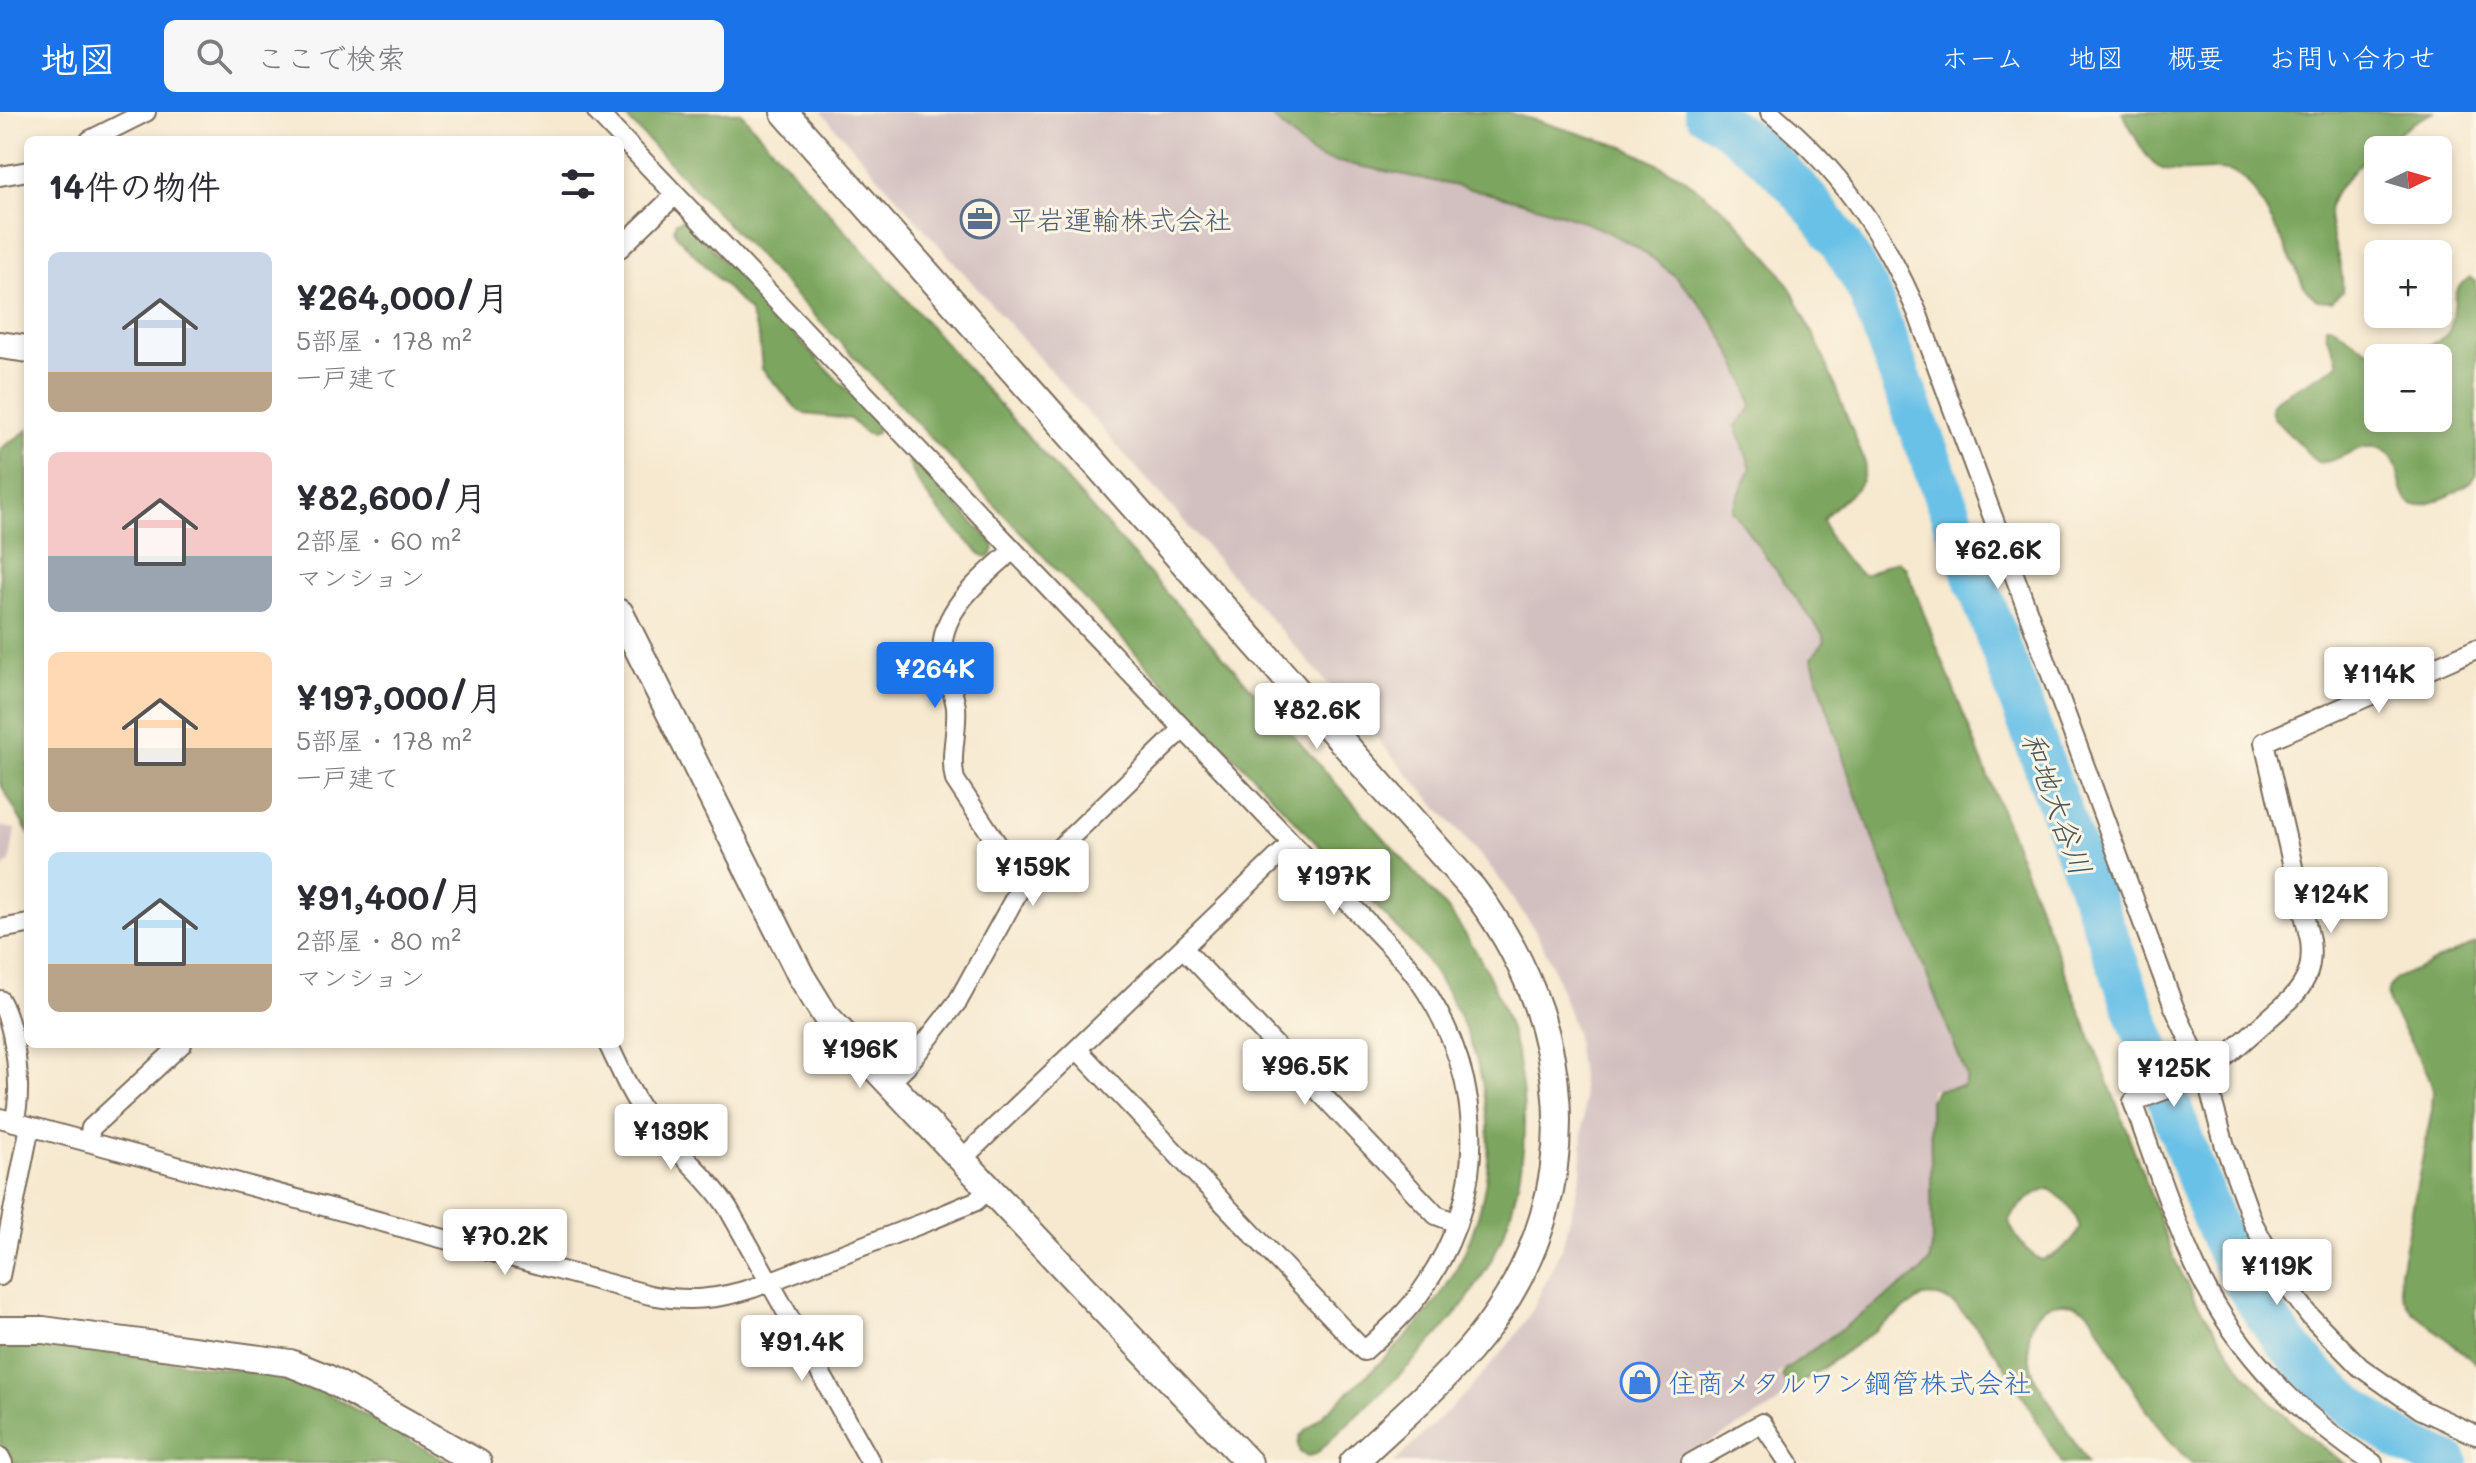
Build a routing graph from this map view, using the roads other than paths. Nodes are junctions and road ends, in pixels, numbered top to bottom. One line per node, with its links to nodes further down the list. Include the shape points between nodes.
1 (146, 112): 5 (street)
2 (597, 112): 6 (street)
3 (784, 112): 43 (street, via 1473,889 1526,973 1548,1037 1557,1103 1553,1170 1537,1234 1509,1295 1470,1349)
4 (1770, 112): 27 (street, via 1803,140 1858,202 1901,274)
5 (98, 136)
6 (616, 136)
7 (624, 147): 10 (street)
8 (24, 172): 9 (street)
9 (0, 176)
10 (675, 195): 11 (street); 14 (street)
11 (624, 244)
12 (0, 345): 13 (street)
13 (24, 348)
14 (1013, 550): 17 (street); 19 (street, via 949,618 942,651 955,705 955,780)
15 (624, 621): 28 (street, via 812,996)
16 (2476, 649): 27 (street, via 2264,742 2312,956 2309,972 2291,999)
17 (1183, 729): 18 (street); 19 (street)
18 (1292, 843): 22 (street); 33 (street, via 1406,963 1449,1032 1466,1084 1472,1138)
19 (1023, 883): 28 (street, via 958,1001)
20 (24, 925): 21 (street)
21 (0, 929)
22 (1183, 948): 26 (street); 33 (street, via 1436,1215)
23 (0, 1000): 29 (street, via 13,1040)
24 (178, 1048): 30 (street, via 91,1128)
25 (610, 1048): 35 (street, via 638,1105 712,1185)
26 (1077, 1049): 31 (street); 33 (street, via 1364,1351 1422,1291)
27 (2201, 1076): 37 (street, via 2253,1223 2310,1316 2389,1389); 46 (street, via 2133,1102 2188,1251 2229,1327 2255,1361 2315,1422)
28 (888, 1084): 31 (street)
29 (15, 1122): 30 (street); 34 (street)
30 (88, 1141): 35 (street, via 650,1295 702,1300)
31 (961, 1160): 32 (street)
32 (988, 1189): 35 (street, via 976,1201); 42 (street)
33 (1457, 1223)
34 (0, 1276)
35 (769, 1282): 41 (street)
36 (0, 1330): 40 (street, via 43,1330 290,1363 327,1378)
37 (2476, 1435)
38 (0, 1457): 39 (street)
39 (3, 1463)
40 (478, 1463)
41 (871, 1463)
42 (1249, 1463)
43 (1353, 1463)
44 (1691, 1463): 45 (street, via 1762,1423)
45 (1789, 1463)
46 (2373, 1463)

